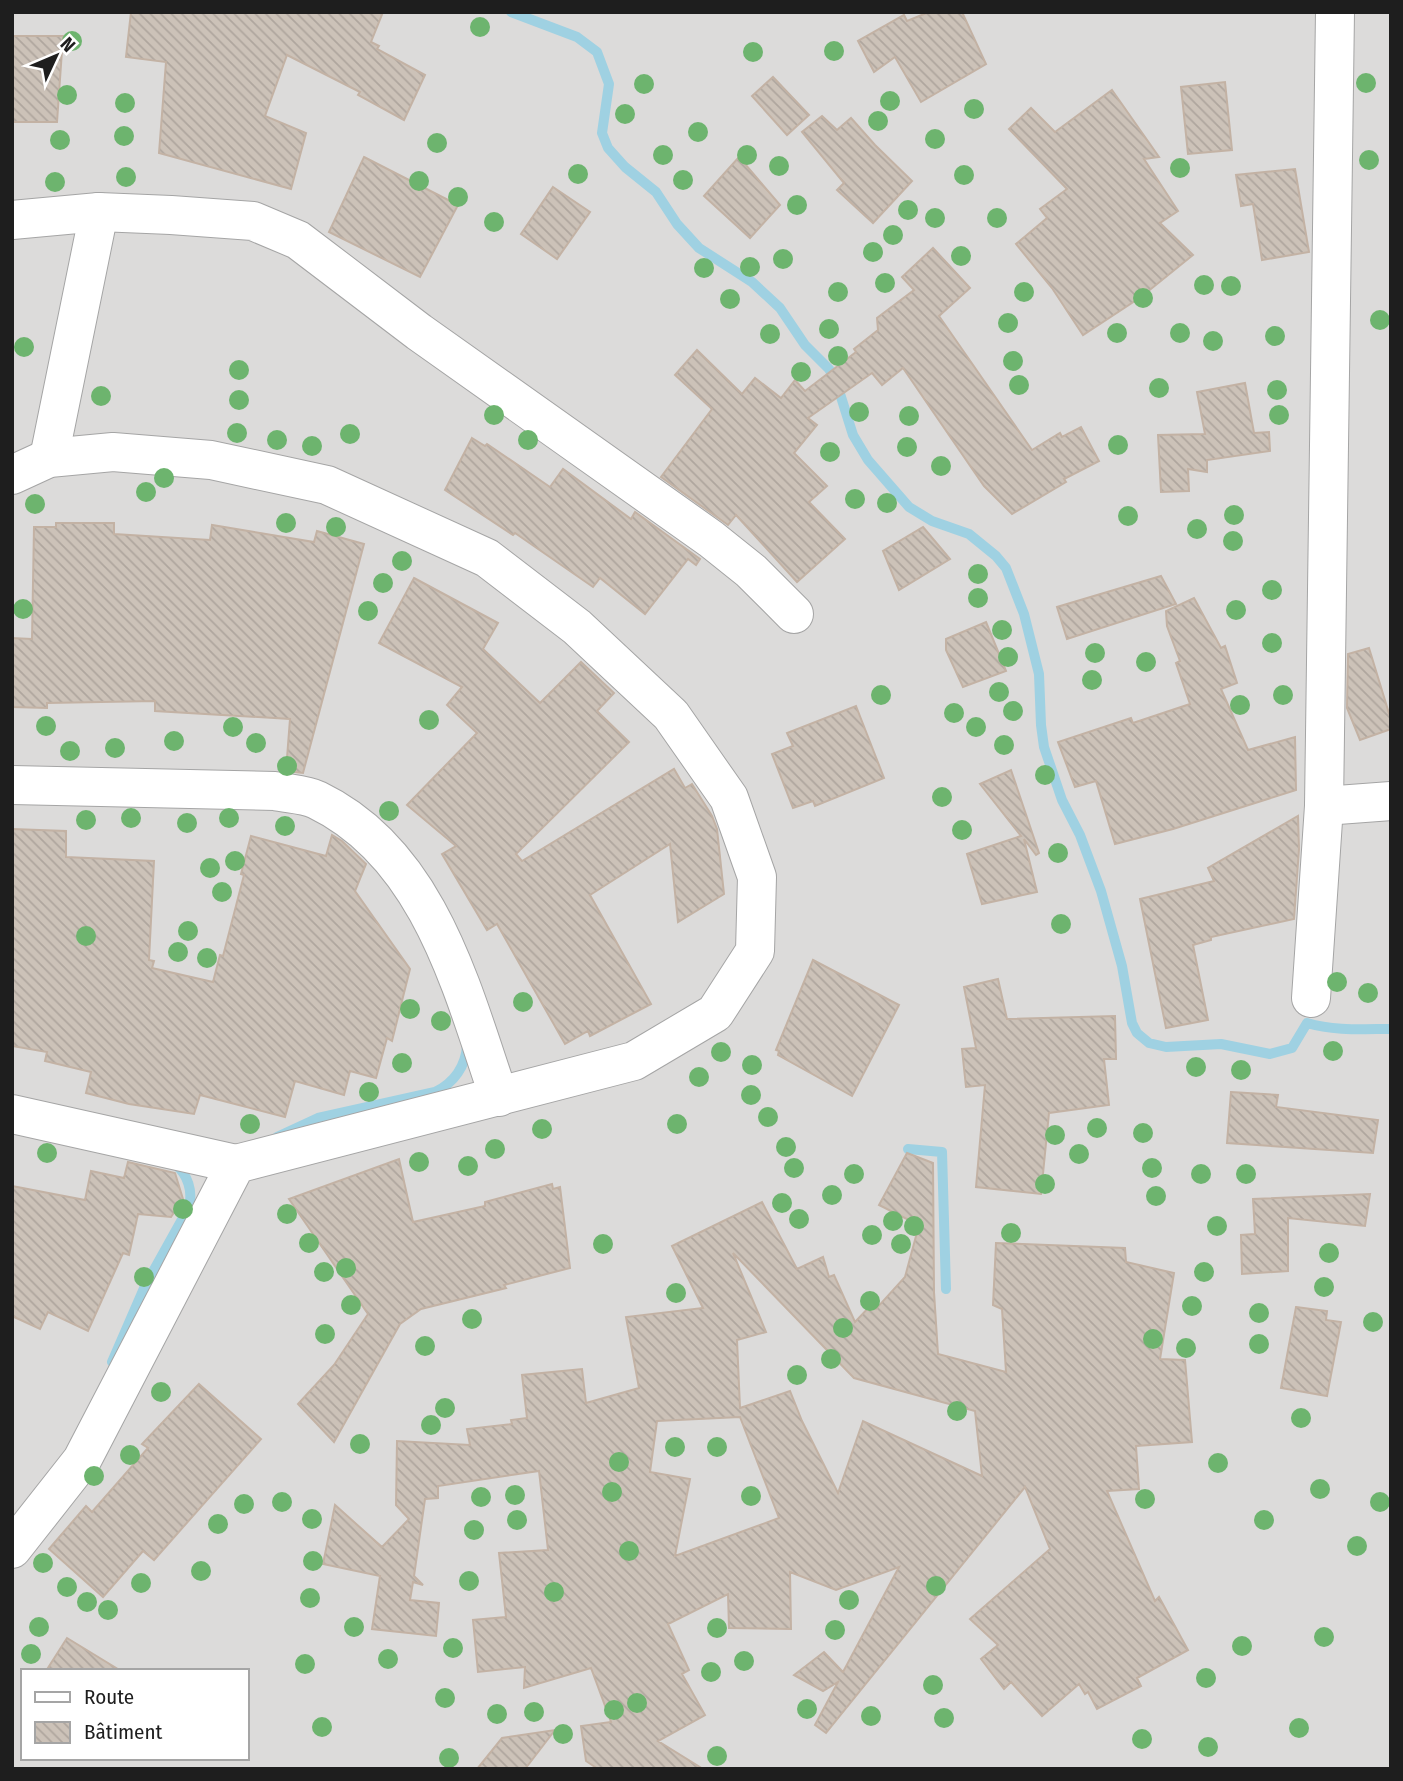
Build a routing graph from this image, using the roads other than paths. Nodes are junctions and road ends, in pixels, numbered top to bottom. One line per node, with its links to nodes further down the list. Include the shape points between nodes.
1 (1335, 12): 9 (street)
2 (99, 212): 3 (street); 4 (street); 6 (street, via 253,221 298,240 419,332 711,539)
3 (12, 220)
4 (49, 458): 5 (street); 11 (street, via 113,452 211,460 327,485 487,558 577,627 671,715 729,798 757,877 755,951 715,1013 634,1061)
5 (12, 475)
6 (794, 614)
7 (12, 785): 11 (street, via 275,791 314,799 359,825 398,866 453,962)
8 (1391, 801): 9 (street)
9 (1324, 806): 10 (street)
10 (1311, 999)
11 (499, 1097): 13 (street)
12 (12, 1114): 13 (street)
13 (236, 1164): 14 (street, via 82,1460)
14 (12, 1549)

